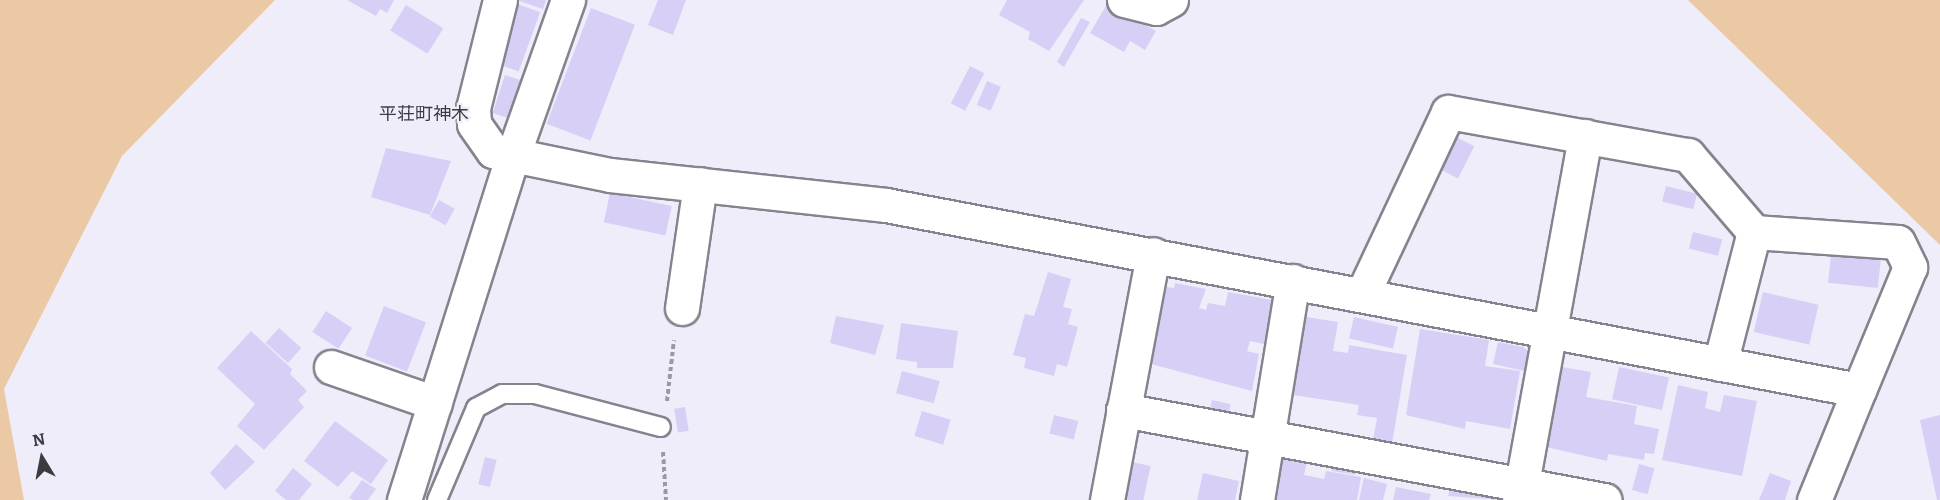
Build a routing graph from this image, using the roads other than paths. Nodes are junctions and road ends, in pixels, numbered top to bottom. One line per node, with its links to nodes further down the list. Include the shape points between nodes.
1 (500, 0): 6 (street, via 472,108 483,140)
2 (568, 0): 6 (street)
3 (1124, 0): 4 (street, via 1156,8)
4 (1171, 0)
5 (1585, 136): 8 (street, via 1688,155); 11 (street, via 1448,112); 13 (street)
6 (512, 158): 7 (street); 17 (street)
7 (700, 184): 9 (street, via 886,206); 12 (street)
8 (1754, 232): 14 (street); 16 (street, via 1898,242 1910,267)
9 (1153, 254): 10 (street); 18 (street)
10 (1293, 281): 11 (street); 20 (street)
11 (1363, 294): 13 (street)
12 (682, 308)
13 (1550, 330): 14 (street); 21 (street)
14 (1720, 364): 16 (street)
15 (331, 367): 17 (street)
16 (1859, 390): 27 (street)
17 (435, 403): 22 (street)
18 (1124, 410): 20 (street); 24 (street)
19 (661, 427): 23 (lane, via 536,394 502,394 476,408)
20 (1268, 435): 21 (street); 25 (street)
21 (1520, 492): 26 (street)
22 (404, 500)
23 (437, 500)
24 (1107, 500)
25 (1257, 500)
26 (1605, 500)
27 (1814, 500)

